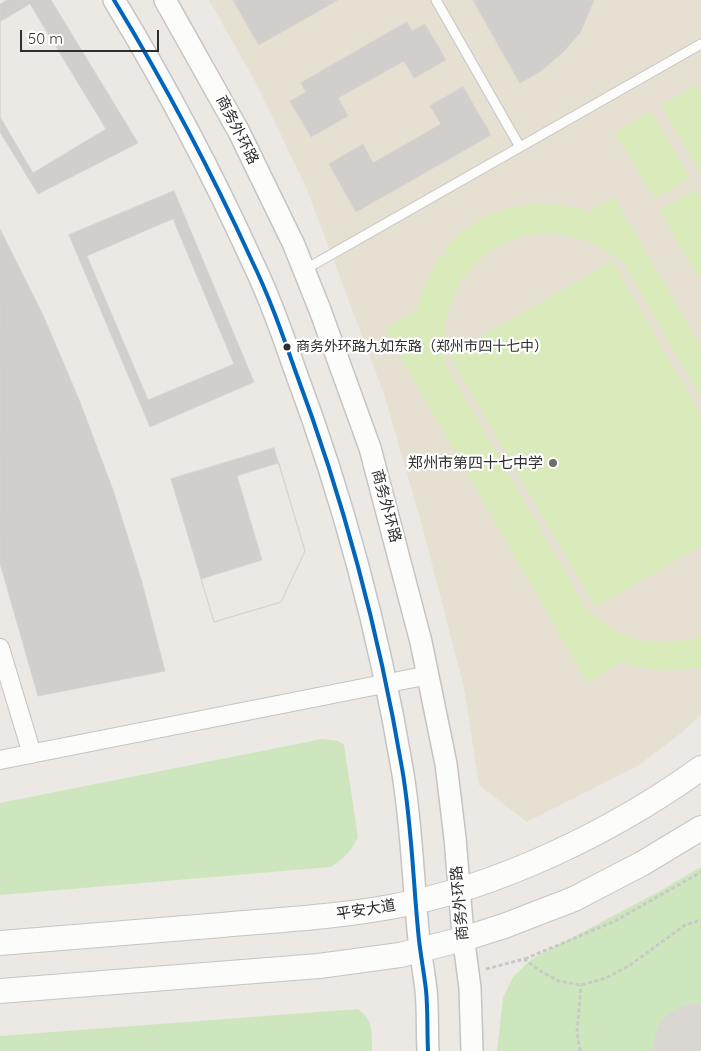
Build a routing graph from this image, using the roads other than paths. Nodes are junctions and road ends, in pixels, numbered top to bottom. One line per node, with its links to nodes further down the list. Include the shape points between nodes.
1 (114, 0): 9 (street, via 200,152 276,317 328,461)
2 (165, 0): 6 (street, 商务外环路, via 239,132)
3 (436, 0): 5 (lane)
4 (701, 44): 5 (lane)
5 (520, 147): 6 (lane)
6 (304, 270): 8 (street, 商务外环路, via 370,448)
7 (0, 648): 10 (street)
8 (429, 675): 9 (street); 14 (street, 商务外环路, via 446,764)
9 (386, 683): 10 (street); 15 (street, via 403,771)
10 (32, 754): 11 (street)
11 (0, 760)
12 (701, 768): 14 (main road, 平安大道, via 619,820 554,854)
13 (701, 828): 16 (main road, via 574,899)
14 (459, 889): 15 (main road, 平安大道); 16 (street, 商务外环路)
15 (416, 901): 17 (main road, 平安大道, via 315,917); 18 (street)
16 (463, 939): 18 (main road); 21 (street, 商务外环路, via 470,988)
17 (0, 943)
18 (420, 950): 19 (main road, via 320,966); 20 (street, via 426,991)
19 (0, 990)
20 (428, 1051)
21 (472, 1051)

